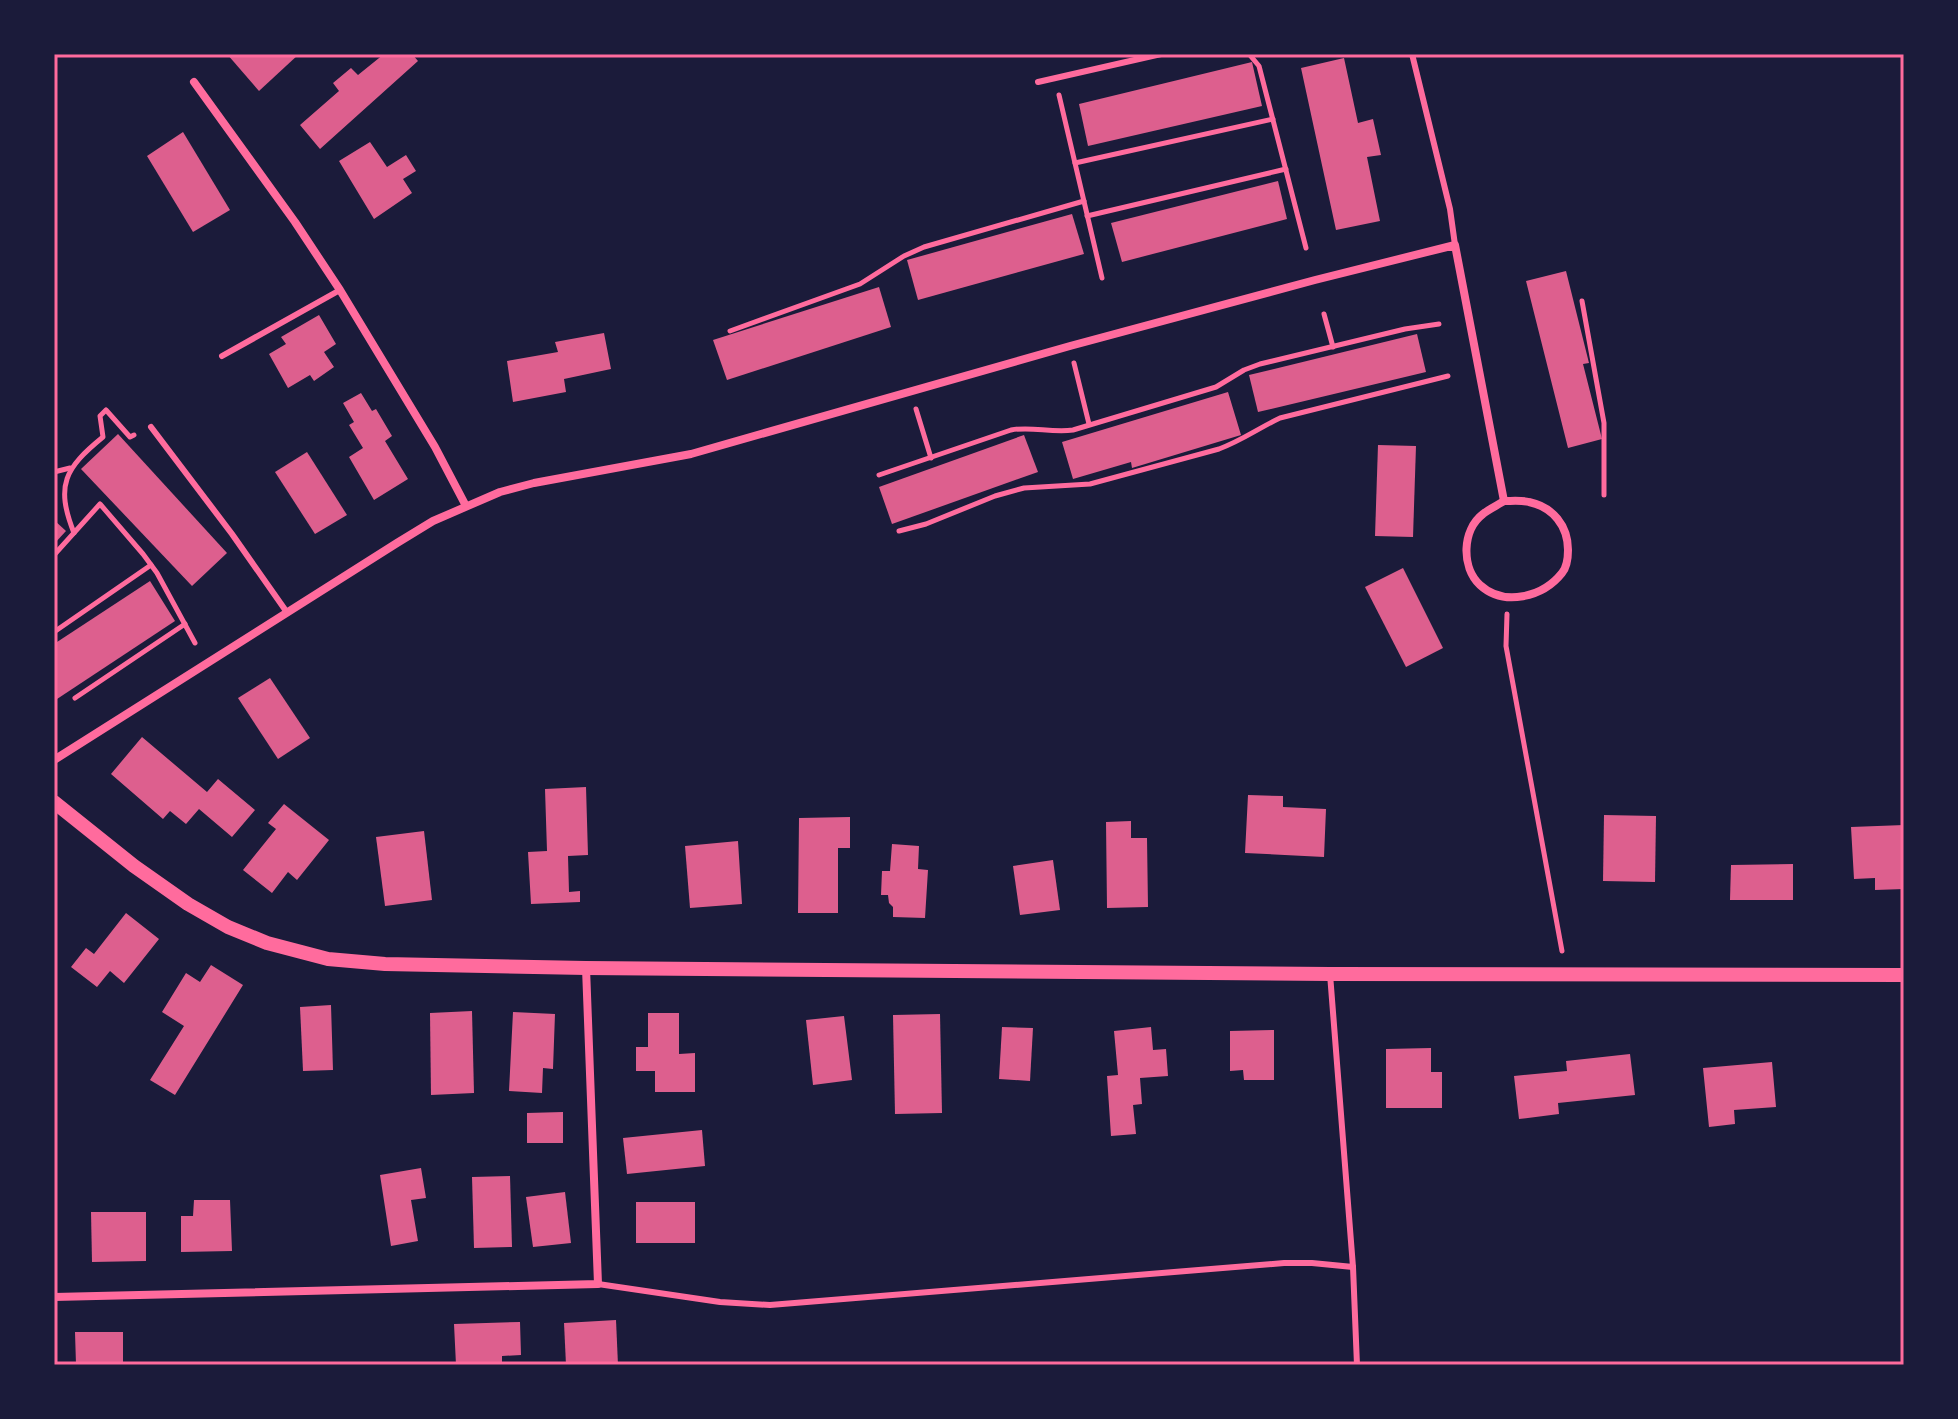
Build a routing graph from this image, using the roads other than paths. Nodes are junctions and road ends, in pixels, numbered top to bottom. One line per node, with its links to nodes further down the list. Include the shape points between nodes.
1 (1161, 54): 4 (lane)
2 (1412, 54): 5 (lane)
3 (194, 82): 6 (street)
4 (1038, 82)
5 (1455, 245): 9 (street); 10 (street, via 1070,346 691,454 534,483)
6 (340, 290): 7 (lane); 10 (street)
7 (222, 356)
8 (151, 427): 11 (lane)
9 (1504, 501): 9 (street, via 1481,515 1470,531 1469,568 1489,592 1526,596 1564,571 1568,540 1551,511 1529,502)
10 (466, 506): 11 (street)
11 (286, 611): 12 (street)
12 (54, 760)
13 (54, 802): 14 (street, via 188,904 267,943 328,959 385,964)
14 (586, 968): 15 (street); 18 (street)
15 (1330, 974): 16 (street); 17 (lane)
16 (1904, 975)
17 (1353, 1267): 18 (lane, via 1284,1263 770,1305); 20 (lane)
18 (598, 1284): 19 (street)
19 (54, 1297)
20 (1357, 1365)

